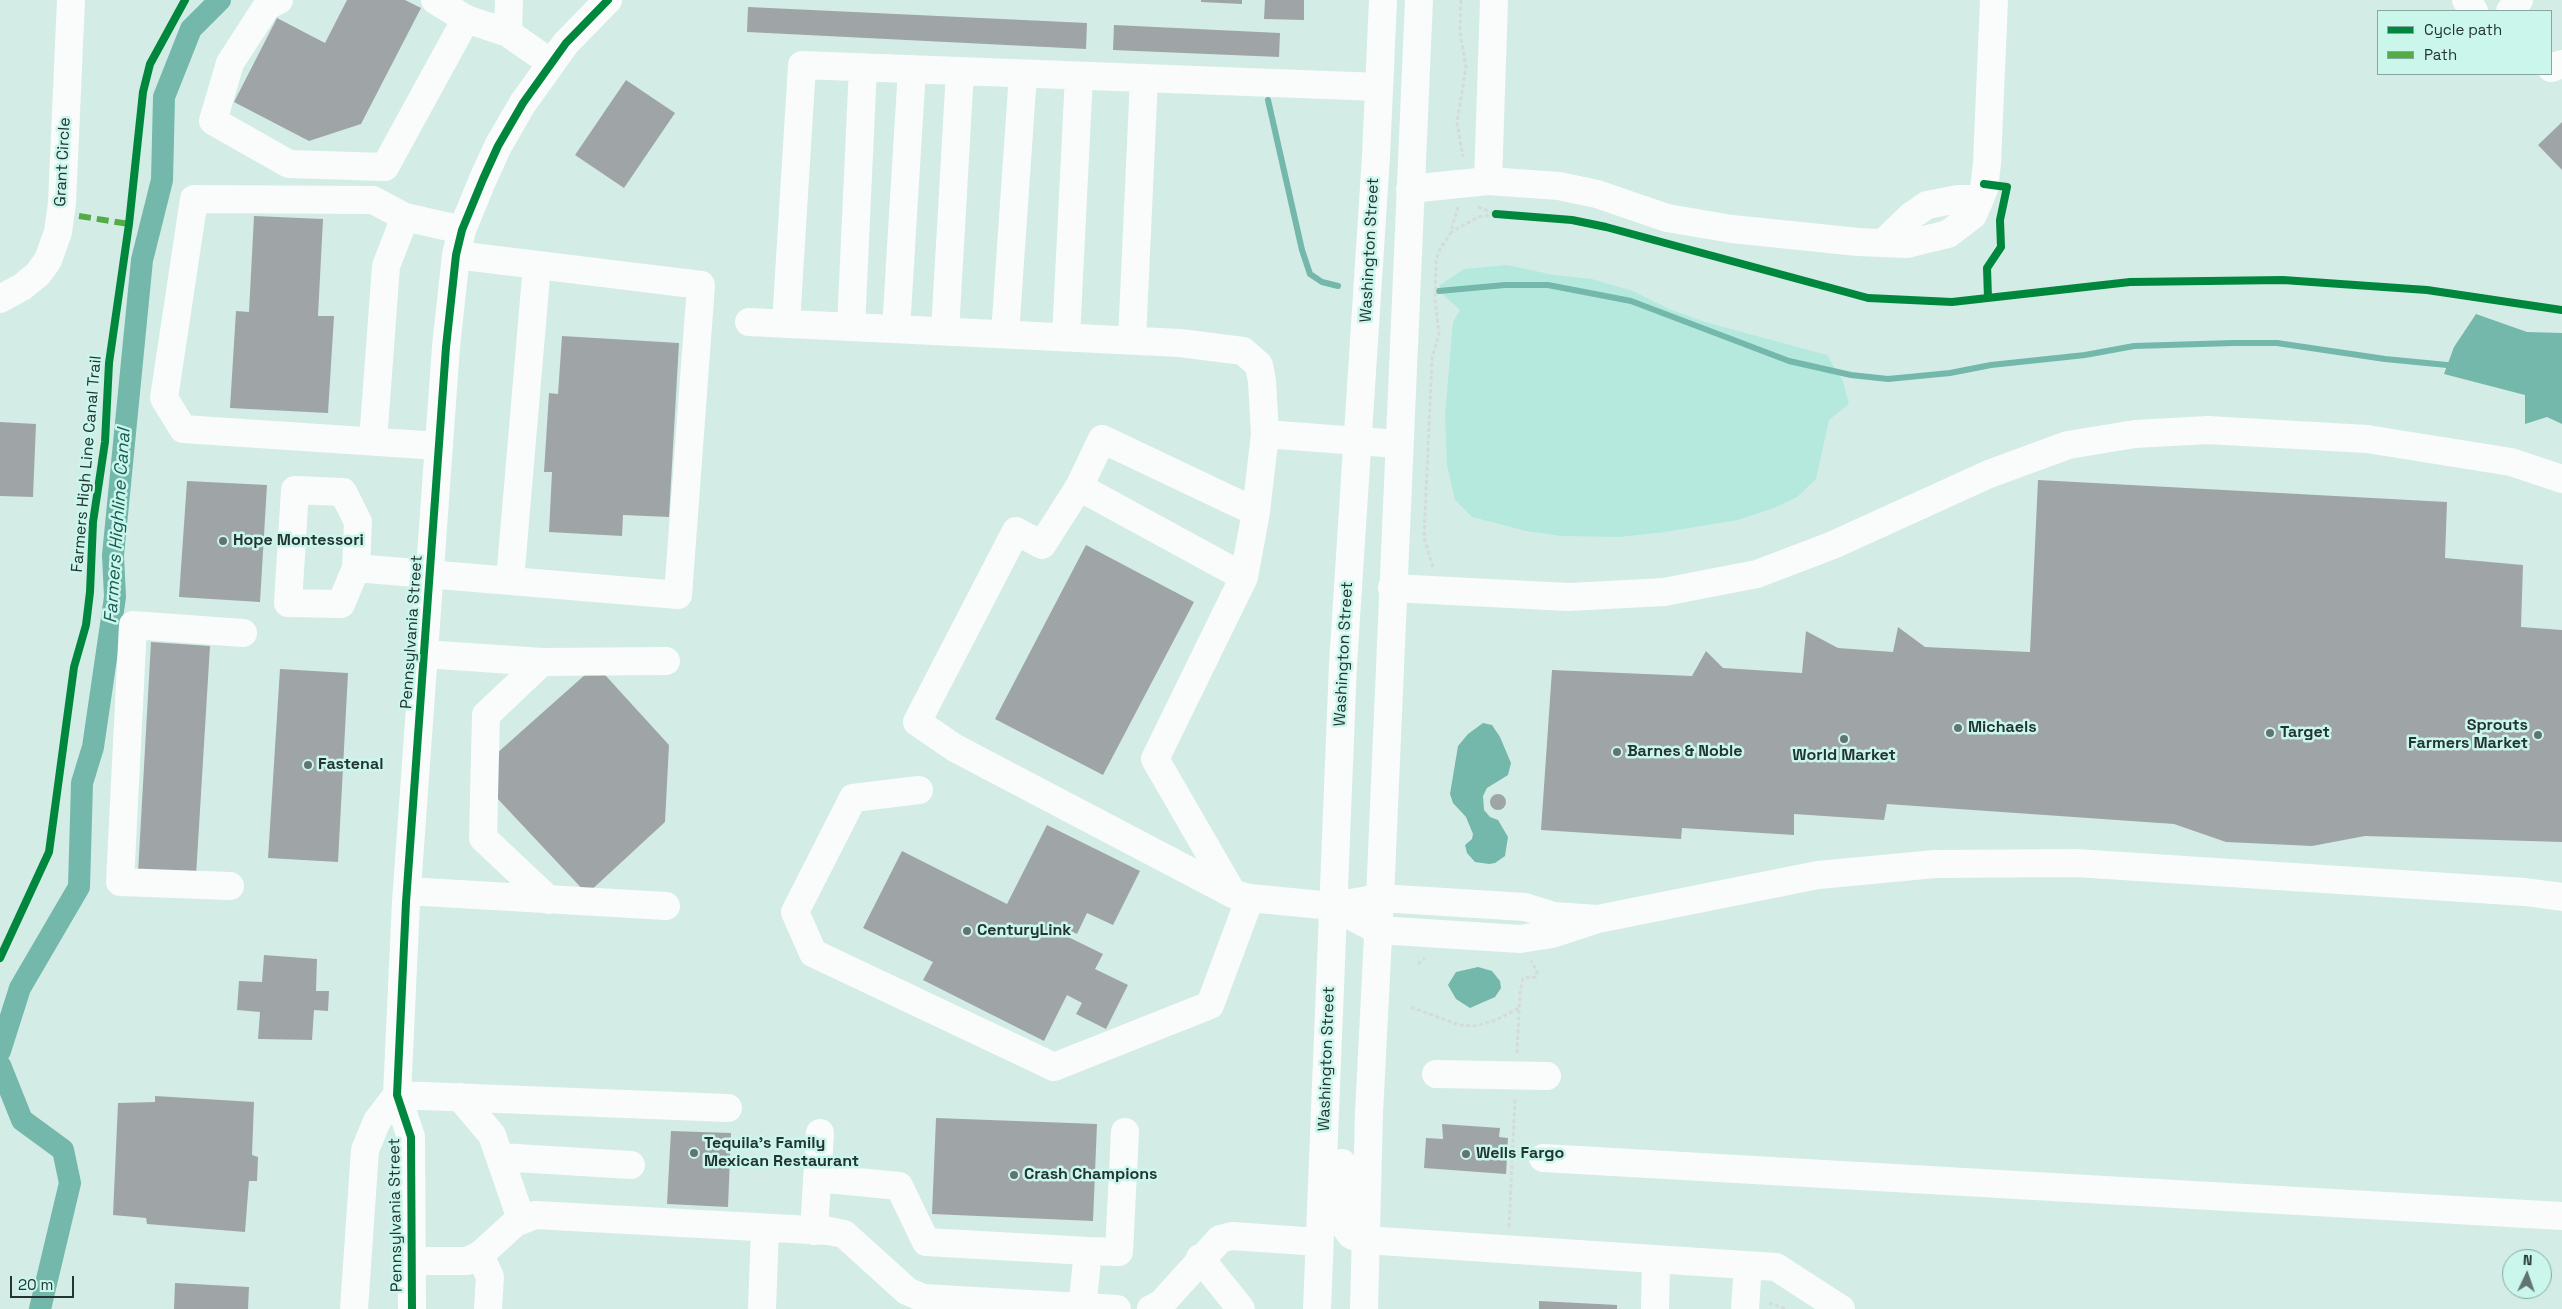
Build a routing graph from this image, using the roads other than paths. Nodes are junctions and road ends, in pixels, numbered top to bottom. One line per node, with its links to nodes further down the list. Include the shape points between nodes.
1 (71, 0): 27 (street, Grant Circle, via 58,232 48,260 38,274)
2 (279, 0): 12 (street, via 267,6 230,63 213,121 289,164 385,167)
3 (435, 0): 12 (street)
4 (509, 0): 13 (street)
5 (608, 0): 14 (street, Pennsylvania Street)
6 (1382, 0): 21 (street, Washington Street)
7 (1419, 0): 23 (street)
8 (1494, 0): 22 (street)
9 (1994, 0): 22 (street, via 1987,164 1980,199 1958,199 1928,205 1911,216 1884,242 1732,229 1667,218 1597,194 1558,186)
10 (2519, 0): 11 (street)
11 (2511, 10)
12 (466, 19): 13 (street)
13 (508, 33): 14 (street)
14 (551, 63): 25 (street, Pennsylvania Street, via 498,146)
15 (863, 67): 16 (street); 29 (street, via 802,65); 30 (street)
16 (912, 69): 17 (street); 31 (street)
17 (960, 71): 18 (street); 32 (street)
18 (1023, 74): 19 (street); 33 (street)
19 (1079, 76): 20 (street); 34 (street)
20 (1144, 78): 21 (street); 35 (street)
21 (1379, 87): 38 (street, Washington Street)
22 (1478, 182): 23 (street)
23 (1410, 189): 39 (street)
24 (405, 217): 25 (street); 37 (street, via 386,266); 37 (street, via 373,200 194,199 164,398 183,429)
25 (459, 243): 26 (street); 40 (street, Pennsylvania Street, via 446,347)
26 (537, 265): 47 (street); 47 (street, via 701,285 678,595)
27 (0, 298)
28 (749, 322): 29 (street)
29 (786, 323): 30 (street)
30 (851, 327): 31 (street)
31 (896, 329): 32 (street)
32 (945, 331): 33 (street)
33 (1005, 334): 34 (street)
34 (1066, 337): 35 (street)
35 (1132, 340): 36 (street, via 1180,342 1243,351 1259,365)
36 (1265, 434): 38 (street); 43 (street)
37 (373, 441): 40 (street)
38 (1356, 442): 39 (street); 61 (street, Washington Street)
39 (1398, 444): 48 (street)
40 (439, 446): 45 (street, Pennsylvania Street)
41 (2562, 480): 48 (street, via 2511,462 2367,439 2208,430 2135,434 2068,445 1757,574 1664,592 1569,597)
42 (1079, 487): 43 (street, via 1102,440); 46 (street); 56 (street, via 1042,545 1016,531 917,722 955,748)
43 (1256, 512): 46 (street)
44 (356, 568): 45 (street)
45 (430, 573): 47 (street); 50 (street, Pennsylvania Street)
46 (1244, 577): 56 (street, via 1155,759)
47 (510, 580)
48 (1392, 588): 58 (street)
49 (243, 633): 54 (street, via 133,625 120,882)
50 (424, 654): 52 (street); 55 (street, Pennsylvania Street)
51 (666, 661): 52 (street)
52 (542, 662): 59 (street, via 486,715 483,838)
53 (919, 790): 56 (street, via 853,798 794,912 813,952 1054,1066 1210,1005)
54 (230, 886)
55 (407, 892): 59 (street); 67 (street, Pennsylvania Street)
56 (1242, 896): 61 (street)
57 (2562, 897): 62 (street, via 2076,863 1935,864 1818,875)
58 (1380, 898): 61 (street); 62 (street, via 1525,907 1554,916); 63 (street)
59 (549, 900): 60 (street)
60 (666, 906)
61 (1332, 906): 63 (street); 64 (street, Washington Street)
62 (1598, 919): 63 (street, via 1552,934 1520,938)
63 (1378, 930): 80 (street)
64 (1328, 1060): 80 (street, via 1342,1138 1342,1222 1351,1236); 81 (street, Washington Street)
65 (1436, 1074): 66 (street)
66 (1547, 1076)
67 (397, 1095): 68 (street); 85 (street, Pennsylvania Street, via 411,1137); 91 (street, Pennsylvania Street, via 377,1121 364,1150)
68 (460, 1097): 69 (street); 72 (street, via 492,1135)
69 (728, 1108)
70 (1125, 1132): 82 (street, via 1119,1252)
71 (820, 1133): 75 (street)
72 (500, 1157): 74 (street); 77 (street)
73 (1542, 1158): 76 (street)
74 (631, 1165)
75 (818, 1178): 79 (street); 82 (street, via 899,1186 926,1242)
76 (2562, 1216)
77 (521, 1219): 78 (street, via 535,1215); 83 (street)
78 (765, 1228): 79 (street); 94 (street)
79 (814, 1231): 88 (street, via 844,1234 914,1295)
80 (1365, 1240): 86 (street); 99 (street)
81 (1320, 1242): 84 (street, via 1232,1236 1215,1242); 98 (street, Washington Street)
82 (1088, 1251): 90 (street)
83 (480, 1255): 85 (street, via 460,1263); 93 (street, via 490,1277)
84 (1200, 1258): 96 (street, via 1161,1304); 97 (street)
85 (412, 1260): 92 (street, Pennsylvania Street)
86 (1656, 1260): 87 (street); 100 (street)
87 (1748, 1266): 89 (street, via 1776,1267); 101 (street)
88 (1032, 1306): 90 (street)
89 (1833, 1307)
90 (1082, 1308): 95 (street)
91 (354, 1309)
92 (412, 1309)
93 (488, 1309)
94 (762, 1309)
95 (1118, 1309)
96 (1152, 1309)
97 (1241, 1309)
98 (1317, 1309)
99 (1364, 1309)
100 (1655, 1309)
101 (1745, 1309)

